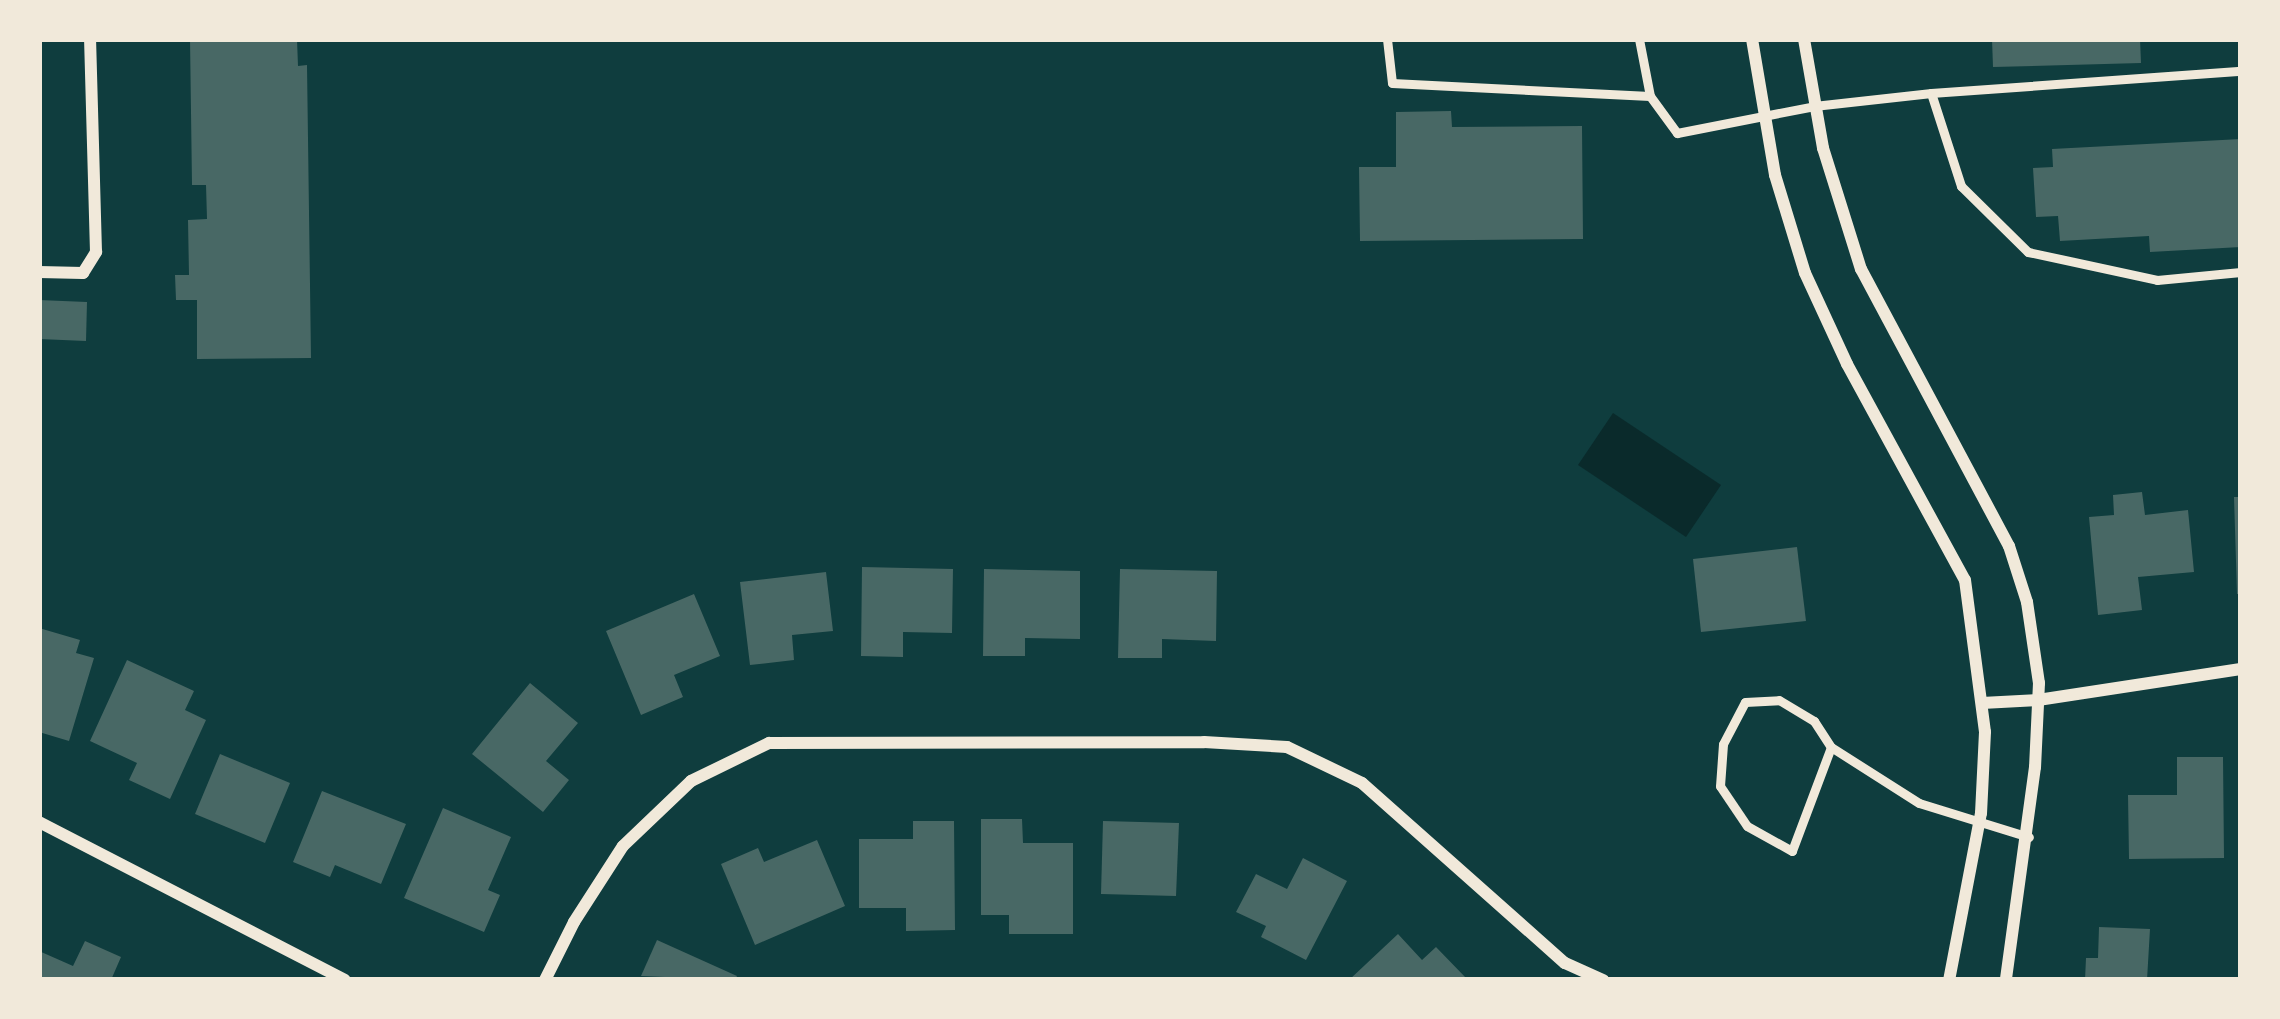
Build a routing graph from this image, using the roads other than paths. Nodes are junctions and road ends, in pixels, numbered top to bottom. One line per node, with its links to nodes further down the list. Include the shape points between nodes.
1 (90, 39): 11 (street, via 96,252 83,273)
2 (1387, 39): 8 (lane, via 1392,83)
3 (1639, 39): 8 (lane)
4 (1752, 39): 10 (street)
5 (1804, 39): 9 (street)
6 (2241, 70): 7 (lane)
7 (1931, 92): 9 (lane); 12 (lane, via 1961,186 2028,252 2157,280)
8 (1650, 96): 10 (lane, via 1677,133)
9 (1814, 106): 10 (lane); 14 (street, via 1861,269 2009,546 2027,602)
10 (1763, 117): 15 (street, via 1805,273 1965,580)
11 (39, 272)
12 (2241, 272)
13 (2241, 670): 14 (street)
14 (2038, 700): 15 (street); 19 (street)
15 (1982, 703): 17 (street)
16 (1831, 747): 16 (lane, via 1814,721 1779,700 1744,702 1723,744 1720,785 1747,826 1792,851); 17 (lane, via 1919,803)
17 (1980, 820): 19 (lane); 23 (street)
18 (39, 822): 20 (street)
19 (2030, 838): 24 (street)
20 (345, 980)
21 (545, 980): 22 (street, via 623,846 692,781 769,743 1204,742 1287,747 1361,783 1565,963)
22 (1603, 980)
23 (1949, 980)
24 (2006, 980)

